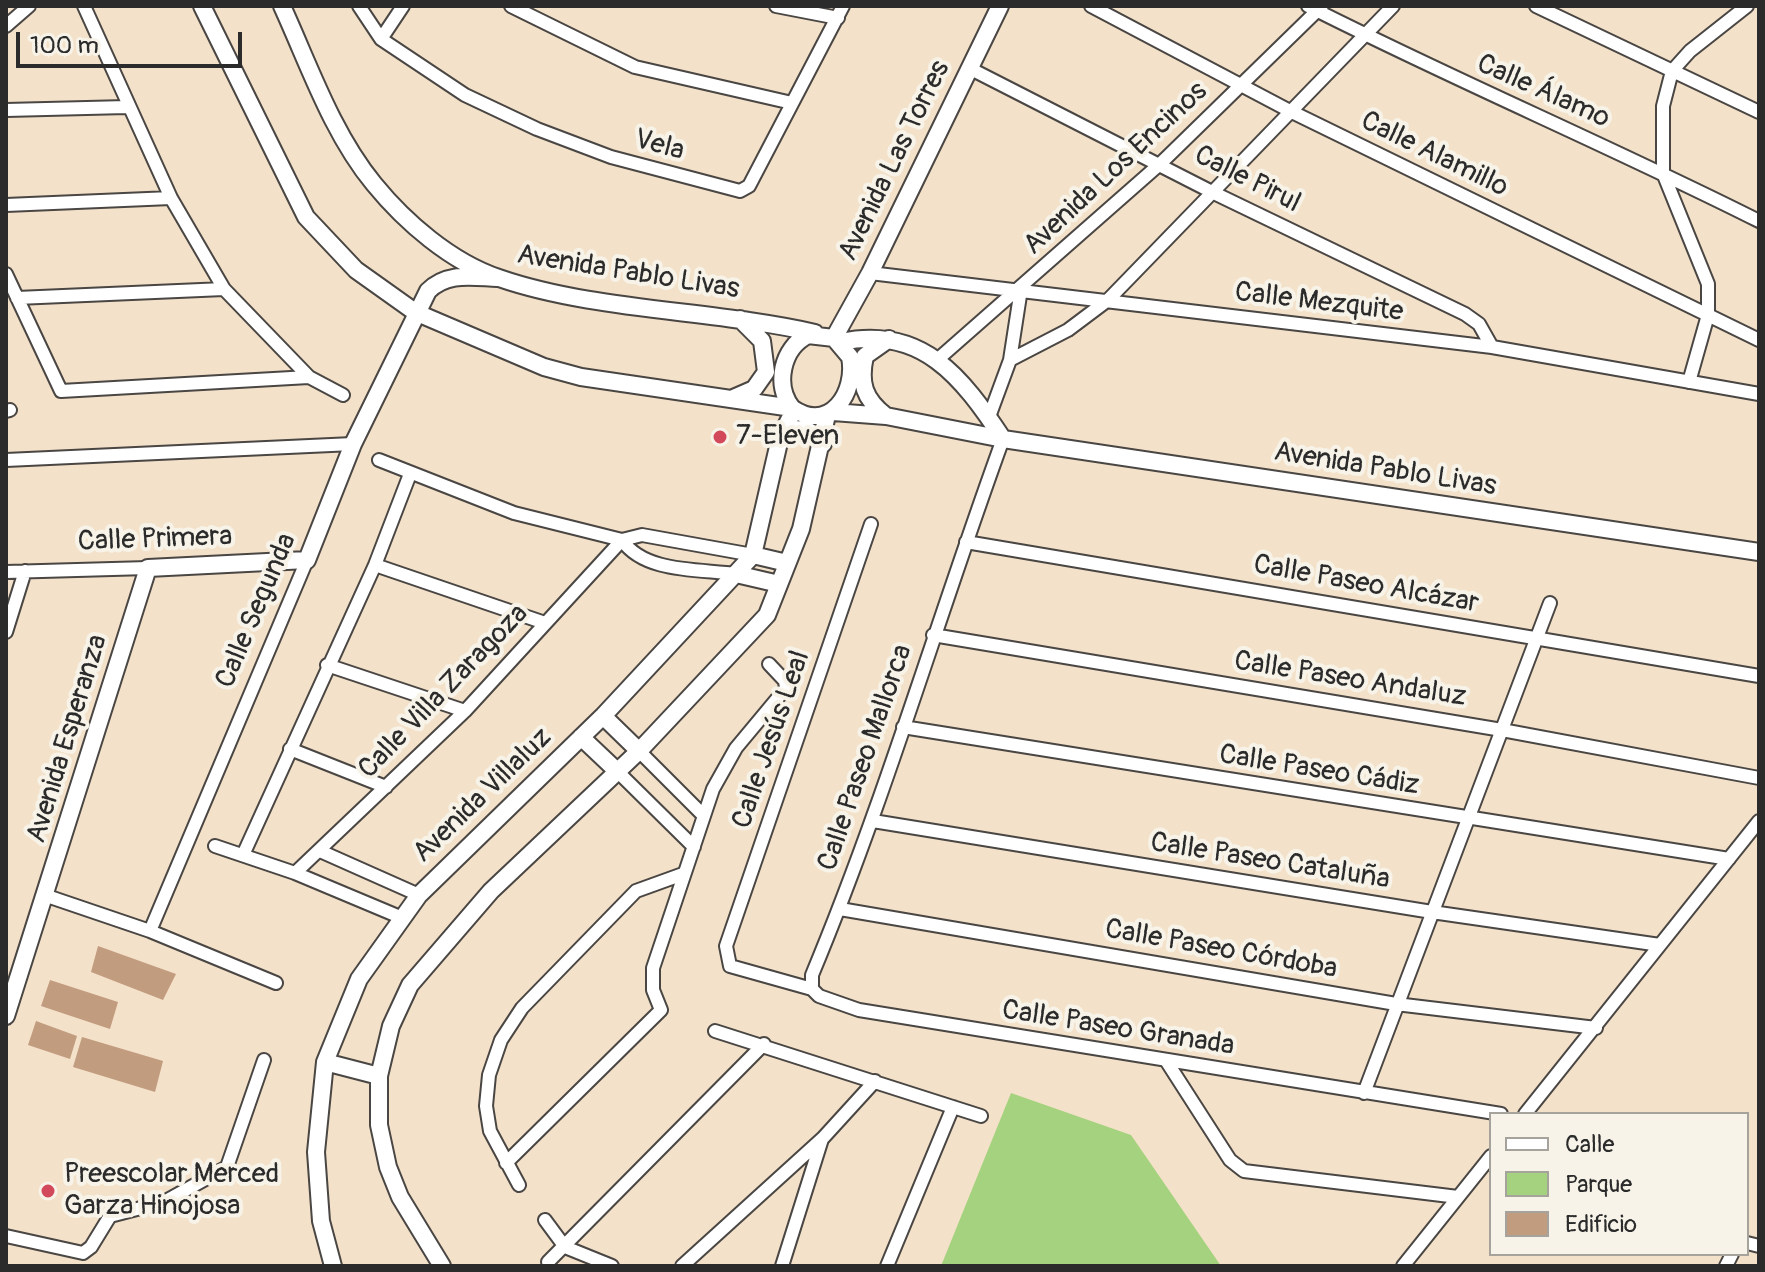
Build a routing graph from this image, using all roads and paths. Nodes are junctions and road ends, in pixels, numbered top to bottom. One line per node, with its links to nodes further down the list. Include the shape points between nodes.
1 (29, 6): 16 (street)
2 (84, 6): 23 (street)
3 (202, 6): 40 (street, via 306,217 356,270)
4 (282, 6): 35 (street, Avenida Pablo Livas, via 331,113 372,182 414,227)
5 (359, 6): 18 (street)
6 (403, 6): 18 (street)
7 (511, 6): 22 (street, via 635,67)
8 (776, 6): 15 (street)
9 (1000, 6): 19 (street, Avenida Las Torres)
10 (1091, 6): 21 (street, Calle Alamillo)
11 (1393, 6): 17 (street)
12 (1536, 6): 20 (street)
13 (1747, 6): 20 (street)
14 (1316, 8): 17 (street, Calle Álamo); 21 (street, Avenida Los Encinos)
15 (841, 12): 22 (street, Vela)
16 (6, 26)
17 (1363, 36): 25 (street); 28 (street, Calle Álamo)
18 (381, 39): 22 (street, Vela, via 433,77 537,129 611,157 735,190 749,186)
19 (969, 68): 27 (street, Calle Pirul); 33 (street, Avenida Las Torres)
20 (1672, 71): 26 (street); 28 (street, via 1663,106)
21 (1243, 85): 25 (street, Calle Alamillo); 27 (street, Avenida Los Encinos)
22 (792, 103)
23 (127, 107): 24 (street); 30 (street)
24 (6, 110)
25 (1290, 111): 29 (street); 41 (street, Calle Alamillo)
26 (1759, 112)
27 (1161, 163): 29 (street, Calle Pirul); 37 (street, Avenida Los Encinos)
28 (1663, 173): 32 (street, Calle Álamo); 41 (street, via 1708,284)
29 (1214, 193): 39 (street); 47 (street, Calle Pirul, via 1465,314 1479,324)
30 (171, 198): 31 (street); 36 (street)
31 (6, 205)
32 (1759, 221)
33 (870, 273): 37 (street, Calle Mezquite); 45 (street, Avenida Las Torres)
34 (6, 274): 38 (street)
35 (497, 278): 40 (street, Calle Segunda, via 438,280); 42 (street, Avenida Pablo Livas, via 590,298)
36 (224, 289): 38 (street); 50 (street)
37 (1021, 289): 39 (street, Calle Mezquite); 48 (street, Avenida Los Encinos); 49 (street)
38 (17, 298): 50 (street, via 61,391)
39 (1108, 300): 47 (street, Calle Mezquite); 49 (street, via 1068,330)
40 (415, 312): 54 (street, via 544,367); 61 (street, Calle Segunda)
41 (1708, 315): 46 (street, Calle Alamillo); 51 (street)
42 (740, 319): 43 (street, Avenida Pablo Livas); 54 (street, via 762,341 766,372 754,389)
43 (817, 334): 45 (street); 55 (street, via 799,340 787,355 783,391)
44 (890, 338): 45 (street); 48 (street); 57 (street, via 865,356 861,379 871,402)
45 (837, 340): 56 (street, via 852,365 845,399)
46 (1759, 340)
47 (1492, 347): 51 (street, Calle Mezquite)
48 (937, 360): 58 (street)
49 (1010, 360): 58 (street)
50 (309, 377): 53 (street)
51 (1689, 382): 52 (street, Calle Mezquite)
52 (1759, 394)
53 (343, 395)
54 (730, 399): 55 (street)
55 (793, 409): 56 (street, via 816,417); 59 (street, Avenida Villaluz)
56 (830, 413): 57 (street, Avenida Pablo Livas); 62 (street)
57 (886, 416): 60 (street, Avenida Pablo Livas)
58 (989, 417): 60 (street)
59 (780, 438): 62 (street, via 800,428); 70 (street, Avenida Villaluz)
60 (1003, 439): 68 (street, Calle Paseo Mallorca); 69 (street, Avenida Pablo Livas)
61 (353, 444): 63 (street); 71 (street, Calle Segunda)
62 (823, 444): 72 (street)
63 (6, 460)
64 (379, 460): 65 (street)
65 (410, 474): 67 (street, via 514,513); 73 (street)
66 (871, 524): 115 (street, Calle Jesús Leal, via 726,946 727,962)
67 (622, 540): 70 (street, via 642,535); 77 (street, via 632,554 651,563); 80 (street, Calle Villa Zaragoza)
68 (966, 542): 82 (street, Calle Paseo Mallorca); 83 (street, Calle Paseo Alcázar)
69 (1759, 552)
70 (753, 555): 72 (street); 77 (street, Avenida Villaluz)
71 (307, 560): 74 (street, Calle Primera); 113 (street, Calle Segunda)
72 (787, 563): 78 (street)
73 (375, 565): 80 (street); 85 (street)
74 (148, 568): 75 (street, Calle Primera); 109 (street, Avenida Esperanza)
75 (25, 571): 76 (street, Calle Primera); 81 (street)
76 (6, 572)
77 (736, 574): 78 (street); 88 (street, Avenida Villaluz)
78 (779, 584): 93 (street, via 767,615)
79 (1550, 603): 83 (street)
80 (545, 623): 87 (street, Calle Villa Zaragoza)
81 (6, 632)
82 (933, 635): 89 (street, Calle Paseo Mallorca); 90 (street, Calle Paseo Andaluz)
83 (1539, 639): 86 (street, Calle Paseo Alcázar); 90 (street)
84 (769, 664): 97 (street, via 785,681 785,690 730,757)
85 (327, 665): 87 (street); 92 (street)
86 (1759, 676)
87 (465, 711): 96 (street, Calle Villa Zaragoza)
88 (603, 716): 91 (street, Avenida Villaluz); 93 (street)
89 (903, 727): 98 (street, Calle Paseo Cádiz); 99 (street, Calle Paseo Mallorca)
90 (1502, 730): 95 (street, Calle Paseo Andaluz); 98 (street)
91 (581, 737): 94 (street); 108 (street, Avenida Villaluz)
92 (290, 749): 96 (street); 104 (street)
93 (639, 751): 94 (street); 97 (street)
94 (618, 772): 102 (street); 126 (street, via 491,891 410,985 391,1026)
95 (1759, 778)
96 (386, 787): 103 (street, Calle Villa Zaragoza)
97 (703, 815): 102 (street)
98 (1466, 820): 105 (street, Calle Paseo Cádiz); 111 (street)
99 (873, 821): 110 (street, Calle Paseo Mallorca); 111 (street, Calle Paseo Cataluña)
100 (1759, 821): 105 (street)
101 (215, 846): 104 (street)
102 (694, 847): 107 (street)
103 (320, 851): 106 (street, Calle Villa Zaragoza); 108 (street)
104 (243, 855): 106 (street)
105 (1729, 859): 114 (street)
106 (295, 873): 112 (street)
107 (683, 874): 135 (street, via 653,968 653,990 666,1013); 135 (street, via 636,891 522,1008 501,1040 486,1106 490,1131)
108 (419, 895): 112 (street, Avenida Villaluz)
109 (47, 896): 113 (street); 119 (street, Avenida Esperanza)
110 (840, 909): 117 (street, Calle Paseo Mallorca, via 812,975); 118 (street, Calle Paseo Córdoba)
111 (1432, 912): 114 (street, Calle Paseo Cataluña); 118 (street)
112 (400, 917): 124 (street, Avenida Villaluz, via 359,979)
113 (150, 931): 116 (street)
114 (1660, 945): 120 (street)
115 (735, 968): 117 (street, Calle Paseo Granada)
116 (276, 983)
117 (812, 989): 125 (street, Calle Paseo Granada, via 859,1010)
118 (1396, 1004): 120 (street, Calle Paseo Córdoba); 128 (street)
119 (6, 1016)
120 (1596, 1028): 131 (street)
121 (715, 1031): 122 (street)
122 (764, 1044): 127 (street); 140 (street)
123 (264, 1060): 139 (street, via 227,1167 164,1202 110,1216 91,1247 77,1253)
124 (325, 1062): 126 (street); 142 (street, Avenida Villaluz, via 316,1152 321,1221)
125 (1167, 1062): 128 (street, Calle Paseo Granada); 137 (street, via 1230,1160 1253,1174)
126 (379, 1076): 143 (street, via 379,1125 388,1167)
127 (875, 1081): 129 (street); 133 (street)
128 (1364, 1093): 130 (street, Calle Paseo Granada)
129 (953, 1107): 132 (street); 147 (street)
130 (1489, 1112)
131 (1527, 1112)
132 (981, 1116)
133 (823, 1138): 145 (street); 146 (street)
134 (1489, 1158): 137 (street)
135 (506, 1163): 136 (street)
136 (519, 1185)
137 (1458, 1197): 148 (street)
138 (545, 1220): 140 (street)
139 (6, 1236)
140 (565, 1247): 141 (street); 144 (street)
141 (548, 1262)
142 (333, 1266)
143 (442, 1266)
144 (612, 1266)
145 (682, 1266)
146 (782, 1266)
147 (887, 1266)
148 (1403, 1266)

